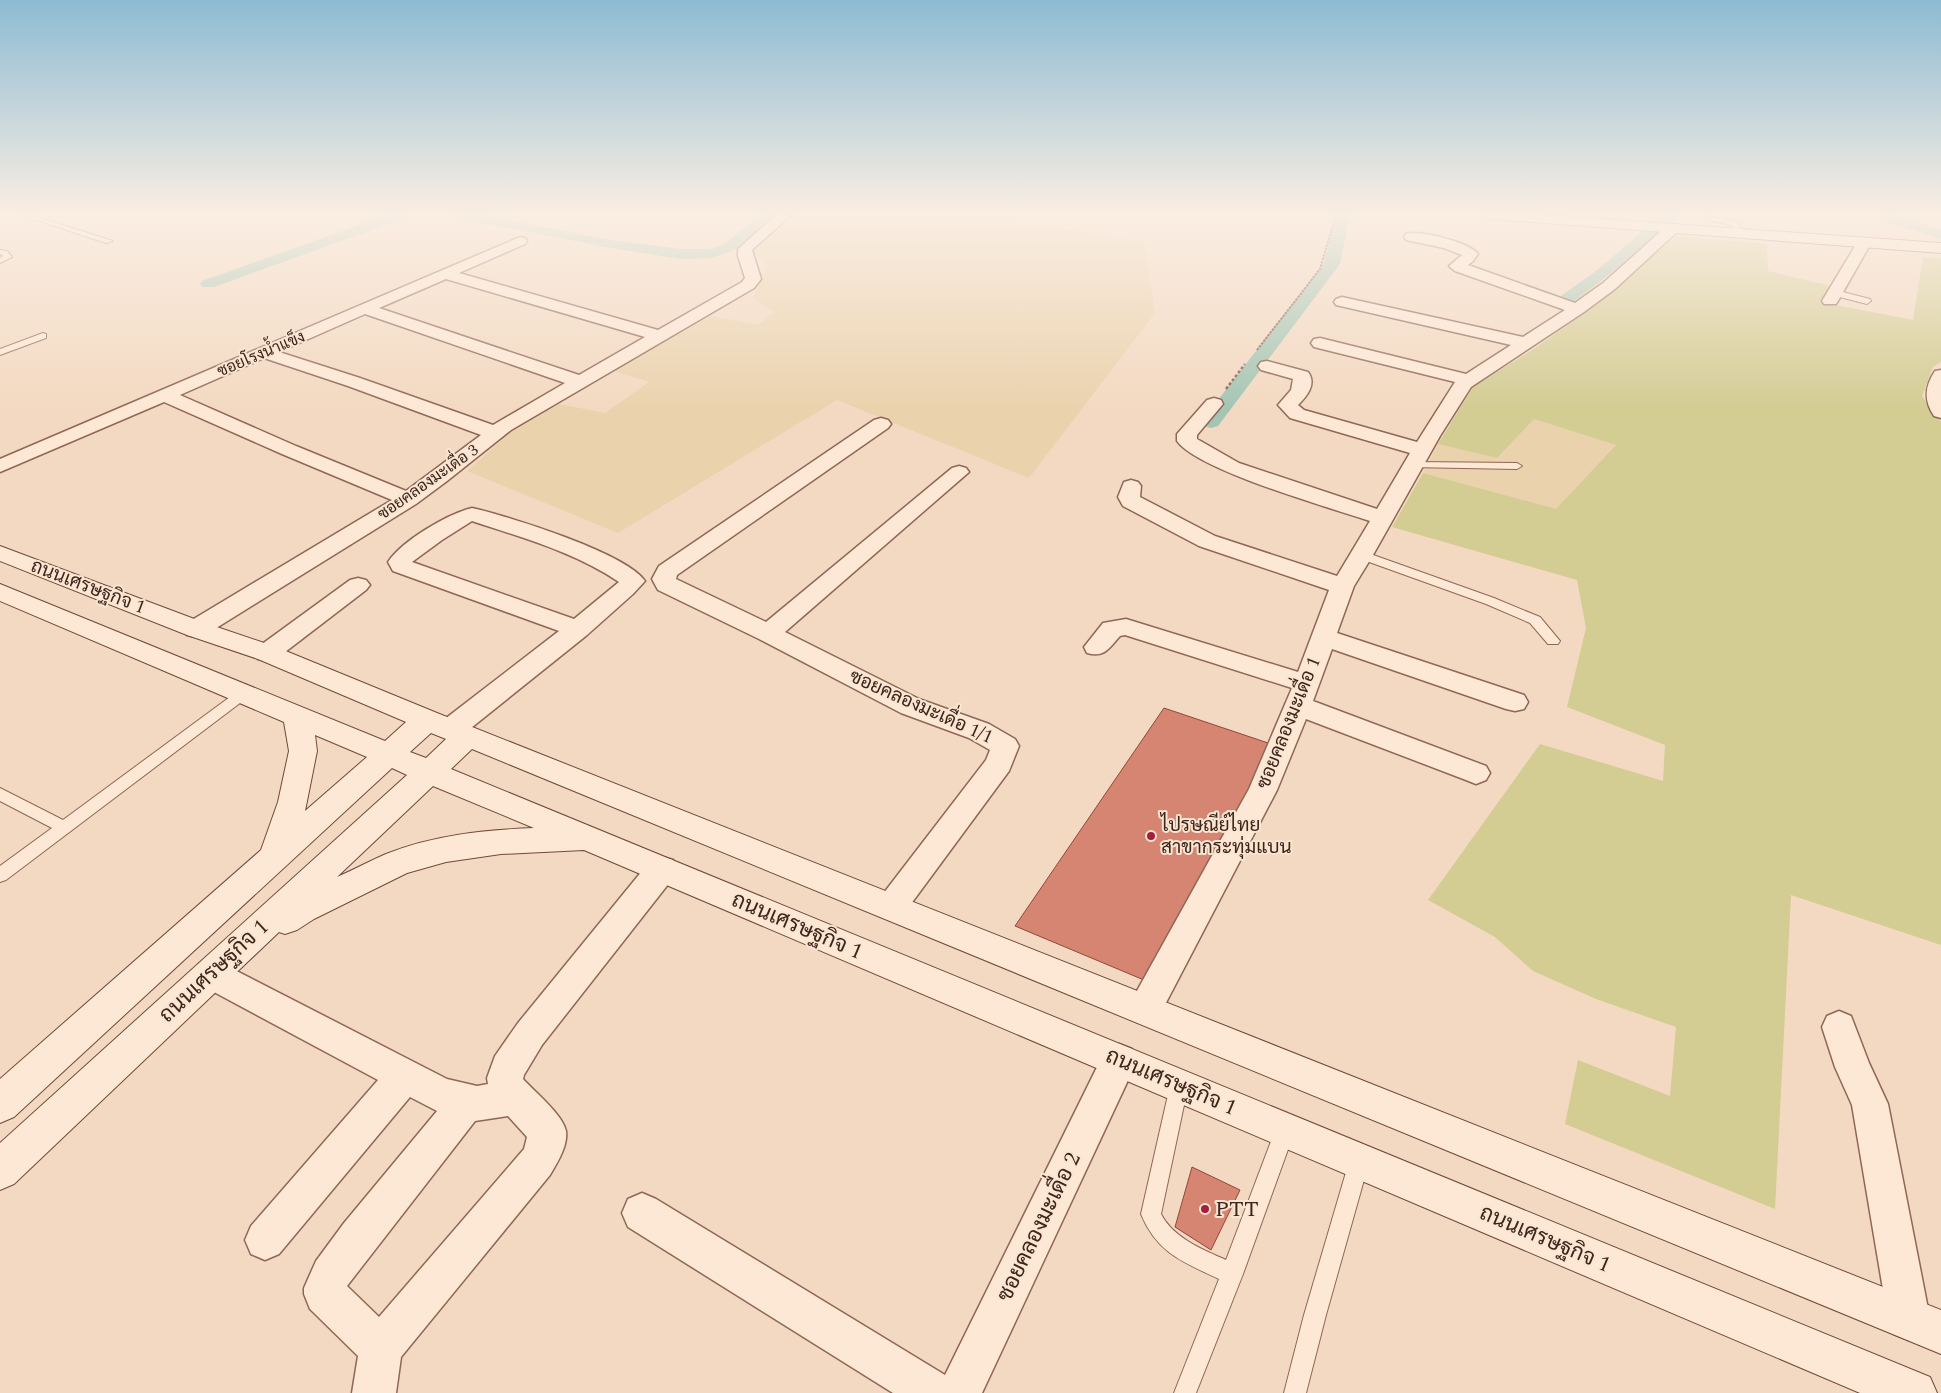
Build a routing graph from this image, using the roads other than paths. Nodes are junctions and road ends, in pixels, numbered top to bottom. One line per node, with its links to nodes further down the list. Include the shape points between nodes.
1 (432, 280): 10 (street, ซอยโรงน้ำแข็ง)
2 (467, 280): 13 (street)
3 (752, 280): 13 (street, ซอยคลองมะเดื่อ 3)
4 (1495, 280): 11 (street)
5 (1616, 280): 11 (street)
6 (1842, 280): 7 (street)
7 (1832, 297): 8 (lane)
8 (1867, 301)
9 (1342, 302): 15 (street)
10 (366, 309): 17 (street, ซอยโรงน้ำแข็ง); 20 (street)
11 (1578, 309): 15 (street)
12 (43, 336): 16 (lane)
13 (660, 336): 20 (street, ซอยคลองมะเดื่อ 3)
14 (1320, 343): 19 (street)
15 (1526, 343): 19 (street)
16 (0, 352)
17 (265, 352): 22 (street, ซอยโรงน้ำแข็ง); 26 (street)
18 (1257, 358): 27 (street, via 1302,376 1300,392 1287,405 1297,414)
19 (1468, 380): 27 (street, ซอยคลองมะเดื่อ 1)
20 (581, 382): 26 (street, ซอยคลองมะเดื่อ 3)
21 (1939, 386): 24 (street, via 1934,402)
22 (165, 395): 28 (street, ซอยโรงน้ำแข็ง); 32 (street)
23 (1214, 404): 33 (street, via 1188,434 1187,441 1196,450 1232,467)
24 (1941, 412)
25 (881, 424): 41 (street, ซอยคลองมะเดื่อ 1/1, via 665,575 666,585)
26 (495, 433): 32 (street, ซอยคลองมะเดื่อ 3)
27 (1421, 451): 29 (lane); 33 (street, ซอยคลองมะเดื่อ 1)
28 (0, 466)
29 (1517, 466)
30 (959, 472): 41 (street)
31 (1131, 486): 37 (street, via 1131,500 1207,541)
32 (408, 499): 39 (street, ซอยคลองมะเดื่อ 3)
33 (1382, 518): 35 (street, ซอยคลองมะเดื่อ 1)
34 (0, 553): 39 (main road, ถนนเศรษฐกิจ 1)
35 (1362, 555): 37 (street, ซอยคลองมะเดื่อ 1); 43 (lane, via 1535,620)
36 (358, 585): 45 (street)
37 (1342, 586): 42 (street, ซอยคลองมะเดื่อ 1)
38 (0, 592): 46 (main road, ถนนเศรษฐกิจ 1)
39 (196, 629): 45 (main road, ถนนเศรษฐกิจ 1)
40 (578, 629): 40 (street, via 401,566 399,562 472,514 559,543 603,562 633,581); 50 (street)
41 (768, 633): 60 (street, ซอยคลองมะเดื่อ 1/1, via 910,706 979,731 1005,746 999,764)
42 (1323, 637): 47 (street, ซอยคลองมะเดื่อ 1); 48 (street)
43 (1553, 641)
44 (1096, 647): 47 (street, via 1112,629 1126,627)
45 (267, 653): 50 (main road, ถนนเศรษฐกิจ 1)
46 (243, 694): 49 (main road, ถนนเศรษฐกิจ 1); 55 (lane)
47 (1302, 695): 53 (street); 63 (street, ซอยคลองมะเดื่อ 1, via 1263,790)
48 (1515, 702)
49 (297, 715): 51 (main road, ถนนเศรษฐกิจ 1); 57 (main road, via 302,751 293,802)
50 (449, 728): 51 (main road); 52 (main road, ถนนเศรษฐกิจ 1); 60 (main road, ถนนเศรษฐกิจ 1)
51 (388, 756): 52 (main road, ถนนเศรษฐกิจ 1); 57 (main road)
52 (428, 772): 56 (main road, ถนนเศรษฐกิจ 1); 61 (main road, ถนนเศรษฐกิจ 1)
53 (1476, 773)
54 (0, 794): 55 (lane)
55 (64, 827): 59 (lane)
56 (589, 839): 58 (main road, ถนนเศรษฐกิจ 1); 61 (main road, via 501,842 446,848 398,864 302,909)
57 (273, 859): 69 (main road)
58 (662, 869): 65 (main road, ถนนเศรษฐกิจ 1); 68 (street, via 530,1034 508,1068 506,1087)
59 (0, 875)
60 (891, 906): 63 (main road, ถนนเศรษฐกิจ 1)
61 (238, 949): 62 (main road, ถนนเศรษฐกิจ 1)
62 (211, 974): 66 (street); 73 (main road, ถนนเศรษฐกิจ 1)
63 (1144, 1009): 77 (main road, ถนนเศรษฐกิจ 1)
64 (1839, 1027): 77 (street, via 1870,1104)
65 (1119, 1061): 67 (main road, ถนนเศรษฐกิจ 1); 81 (street, ซอยคลองมะเดื่อ 2)
66 (405, 1076): 70 (street, via 440,1095); 75 (street)
67 (1179, 1086): 71 (main road, ถนนเศรษฐกิจ 1); 76 (lane, via 1151,1214 1160,1231 1180,1249)
68 (515, 1097): 70 (street, via 477,1104); 78 (street, via 547,1131 544,1149 537,1162)
69 (1, 1101)
70 (467, 1102): 78 (street, via 358,1237 330,1275 325,1288 325,1294)
71 (1285, 1130): 72 (main road, ถนนเศรษฐกิจ 1); 76 (lane)
72 (1360, 1161): 83 (lane); 84 (main road, ถนนเศรษฐกิจ 1)
73 (0, 1170)
74 (642, 1213): 80 (street)
75 (265, 1240)
76 (1232, 1274): 82 (lane)
77 (1925, 1326)
78 (381, 1348): 79 (street)
79 (374, 1393)
80 (933, 1393)
81 (959, 1393)
82 (1185, 1393)
83 (1295, 1393)
84 (1914, 1393)

